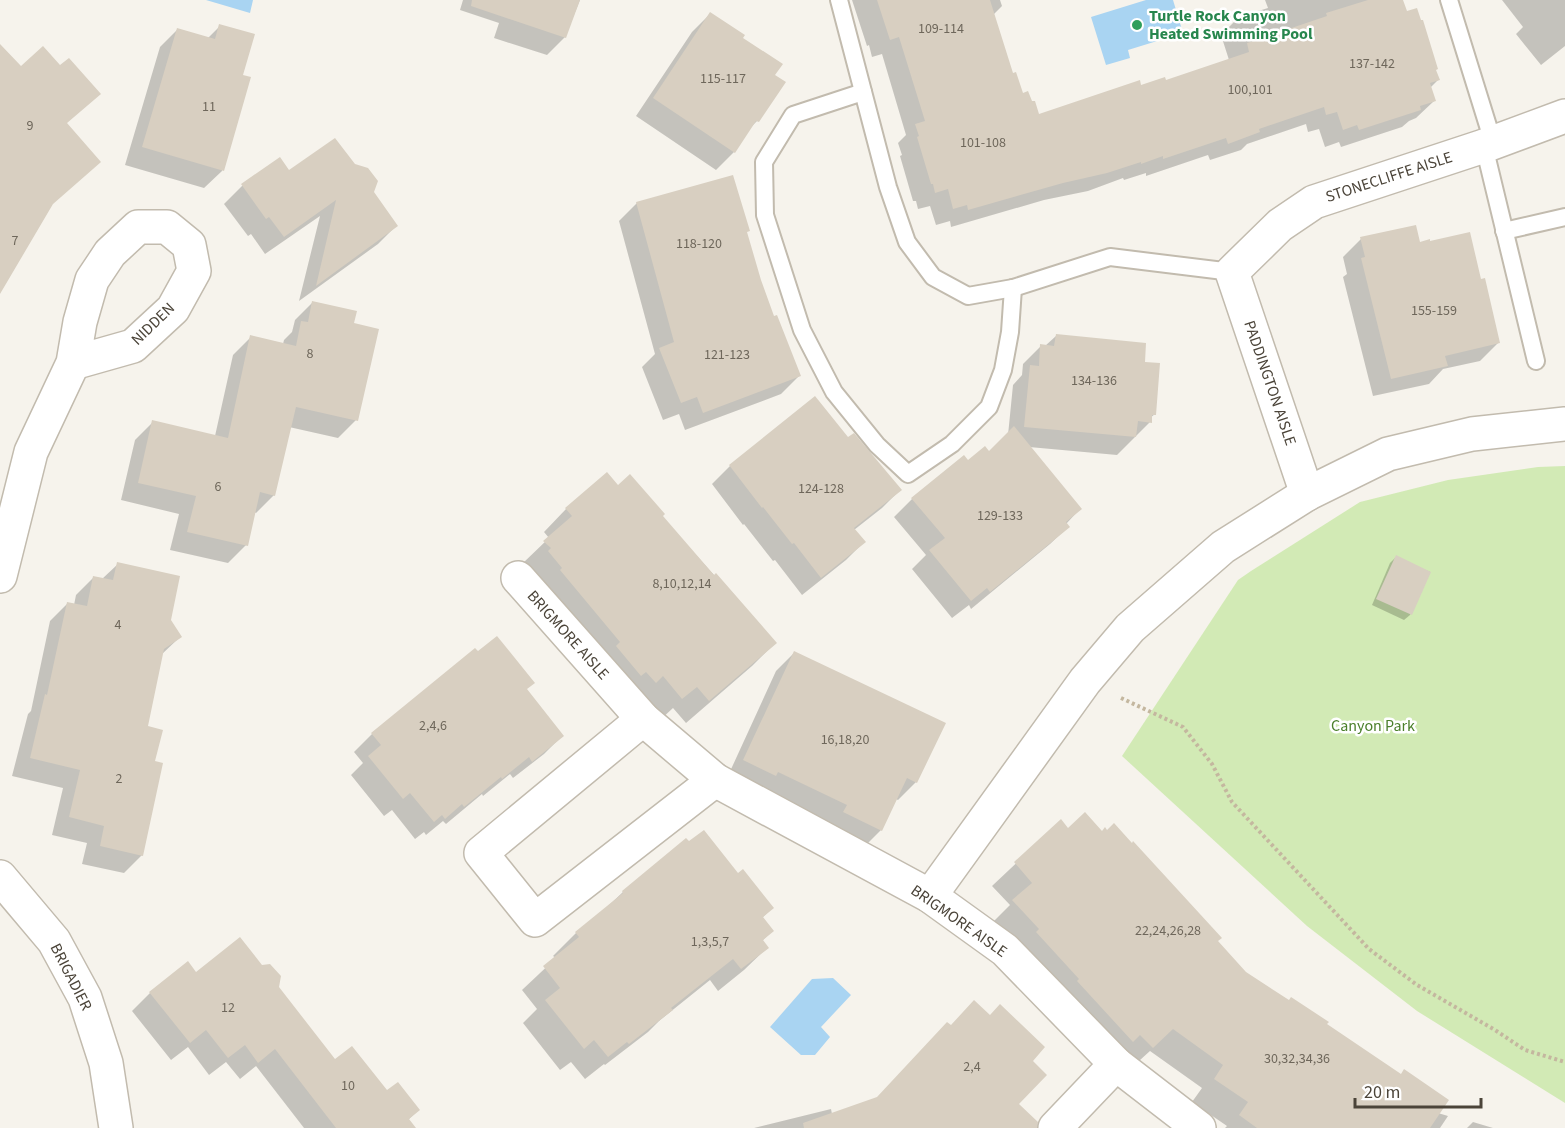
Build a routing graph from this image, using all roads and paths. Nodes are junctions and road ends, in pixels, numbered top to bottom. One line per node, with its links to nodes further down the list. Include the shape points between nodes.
1 (839, 0): 3 (lane)
2 (1449, 0): 5 (lane)
3 (863, 92): 9 (lane, via 907,242 933,277 968,296); 9 (lane, via 793,115 764,162 765,215 802,330 834,392 877,445 908,474 952,444 989,407 1003,370)
4 (1565, 116): 5 (street, STONECLIFFE AISLE)
5 (1489, 144): 7 (lane); 8 (street, STONECLIFFE AISLE, via 1314,202 1280,225)
6 (1565, 218): 7 (lane)
7 (1504, 231): 10 (lane)
8 (1232, 272): 9 (lane, via 1110,257); 13 (street, PADDINGTON AISLE)
9 (1013, 288)
10 (1536, 361)
11 (73, 363): 14 (street, via 31,452)
12 (1565, 424): 13 (street, via 1472,434 1388,454)
13 (1307, 495): 16 (street, via 1223,547 1130,628)
14 (0, 576)
15 (518, 578): 17 (street, BRIGMORE AISLE)
16 (1085, 681): 20 (street); 21 (path, via 1183,727 1212,764 1232,802 1369,949 1417,986 1525,1050)
17 (643, 719): 18 (street, BRIGMORE AISLE); 18 (street, via 481,853 534,920)
18 (715, 780): 20 (street, BRIGMORE AISLE)
19 (0, 877): 23 (street, BRIGADIER, via 54,941 85,998 106,1063)
20 (930, 896): 22 (street, BRIGMORE AISLE, via 1005,950)
21 (1565, 1062)
22 (1116, 1064): 24 (street); 25 (street, BRIGMORE AISLE)
23 (116, 1128)
24 (1055, 1128)
25 (1199, 1128)

